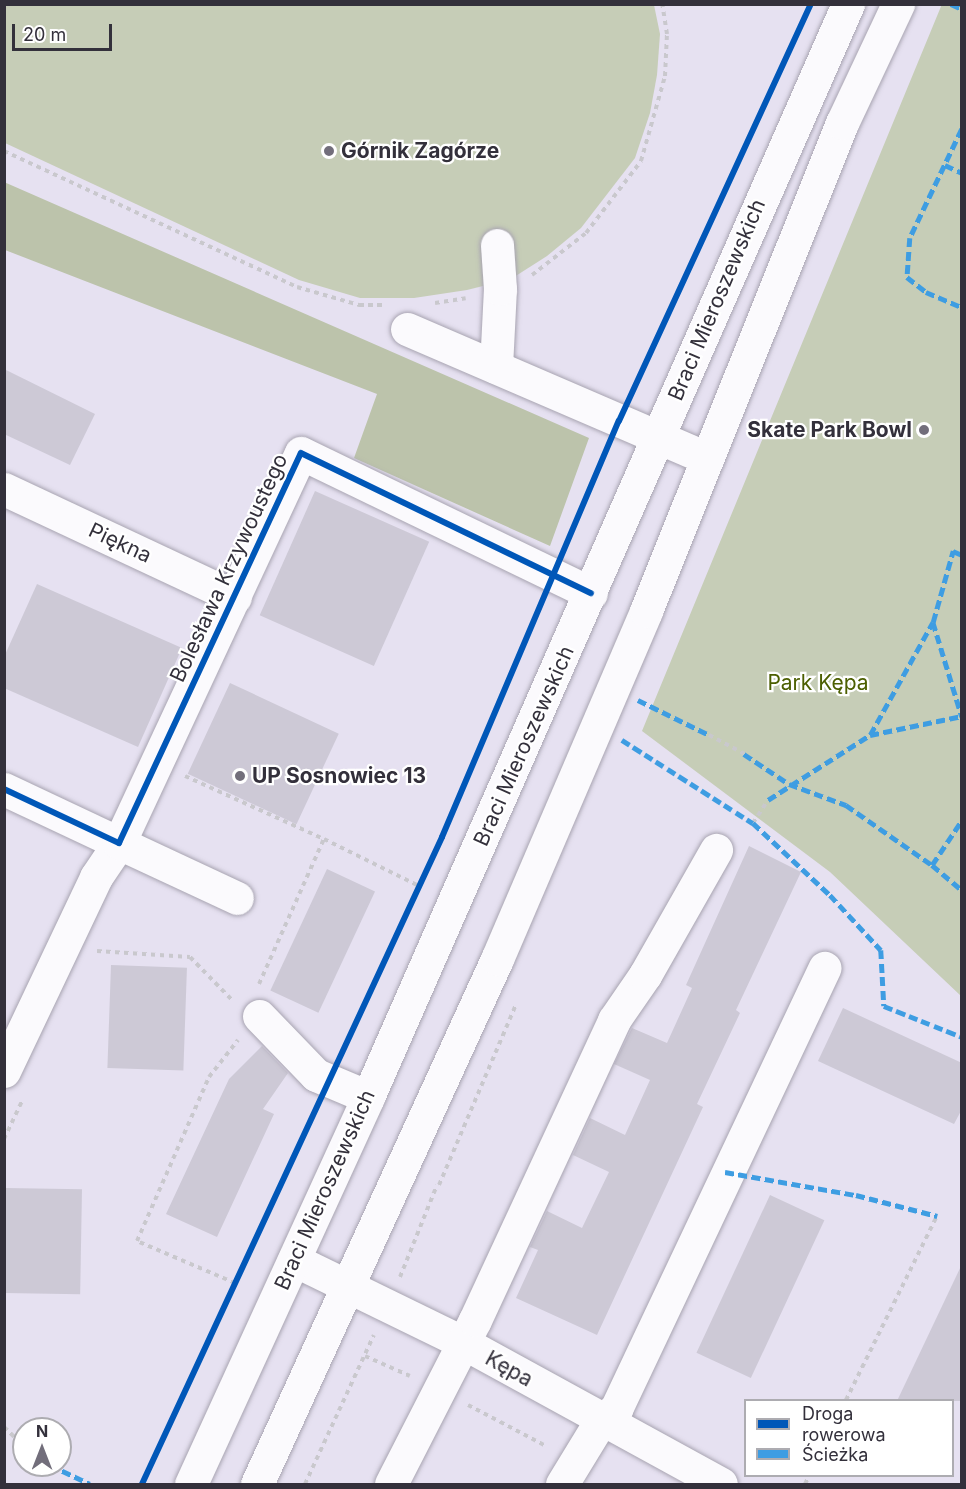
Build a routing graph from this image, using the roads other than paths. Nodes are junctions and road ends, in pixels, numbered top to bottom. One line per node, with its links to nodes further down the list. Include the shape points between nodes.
1 (848, 4): 6 (main road, Braci Mieroszewskich)
2 (898, 4): 7 (main road, via 842,123)
3 (497, 245): 5 (main road, via 500,289)
4 (408, 313): 5 (main road)
5 (496, 367): 6 (main road)
6 (658, 437): 7 (main road); 9 (main road, Braci Mieroszewskich)
7 (707, 458): 20 (main road, via 497,959)
8 (4, 489): 10 (main road, Piękna)
9 (591, 593): 10 (main road, Bolesława Krzywoustego, via 302,453); 18 (main road, Braci Mieroszewskich)
10 (235, 597): 12 (main road, Bolesława Krzywoustego)
11 (4, 789): 12 (main road)
12 (119, 843): 14 (main road); 17 (main road, via 96,878)
13 (716, 850): 21 (main road, via 645,975 614,1020 476,1320)
14 (237, 897)
15 (824, 968): 22 (main road, via 616,1409)
16 (247, 1017): 18 (main road, via 316,1075)
17 (4, 1071)
18 (368, 1097): 19 (main road, Braci Mieroszewskich)
19 (294, 1260): 20 (main road, Kępa); 24 (main road, Braci Mieroszewskich)
20 (348, 1286): 21 (main road, Kępa); 25 (main road)
21 (462, 1342): 22 (main road, Kępa); 26 (main road)
22 (601, 1420): 23 (main road); 27 (main road, Kępa)
23 (568, 1473)
24 (191, 1485)
25 (257, 1485)
26 (392, 1485)
27 (721, 1485)

